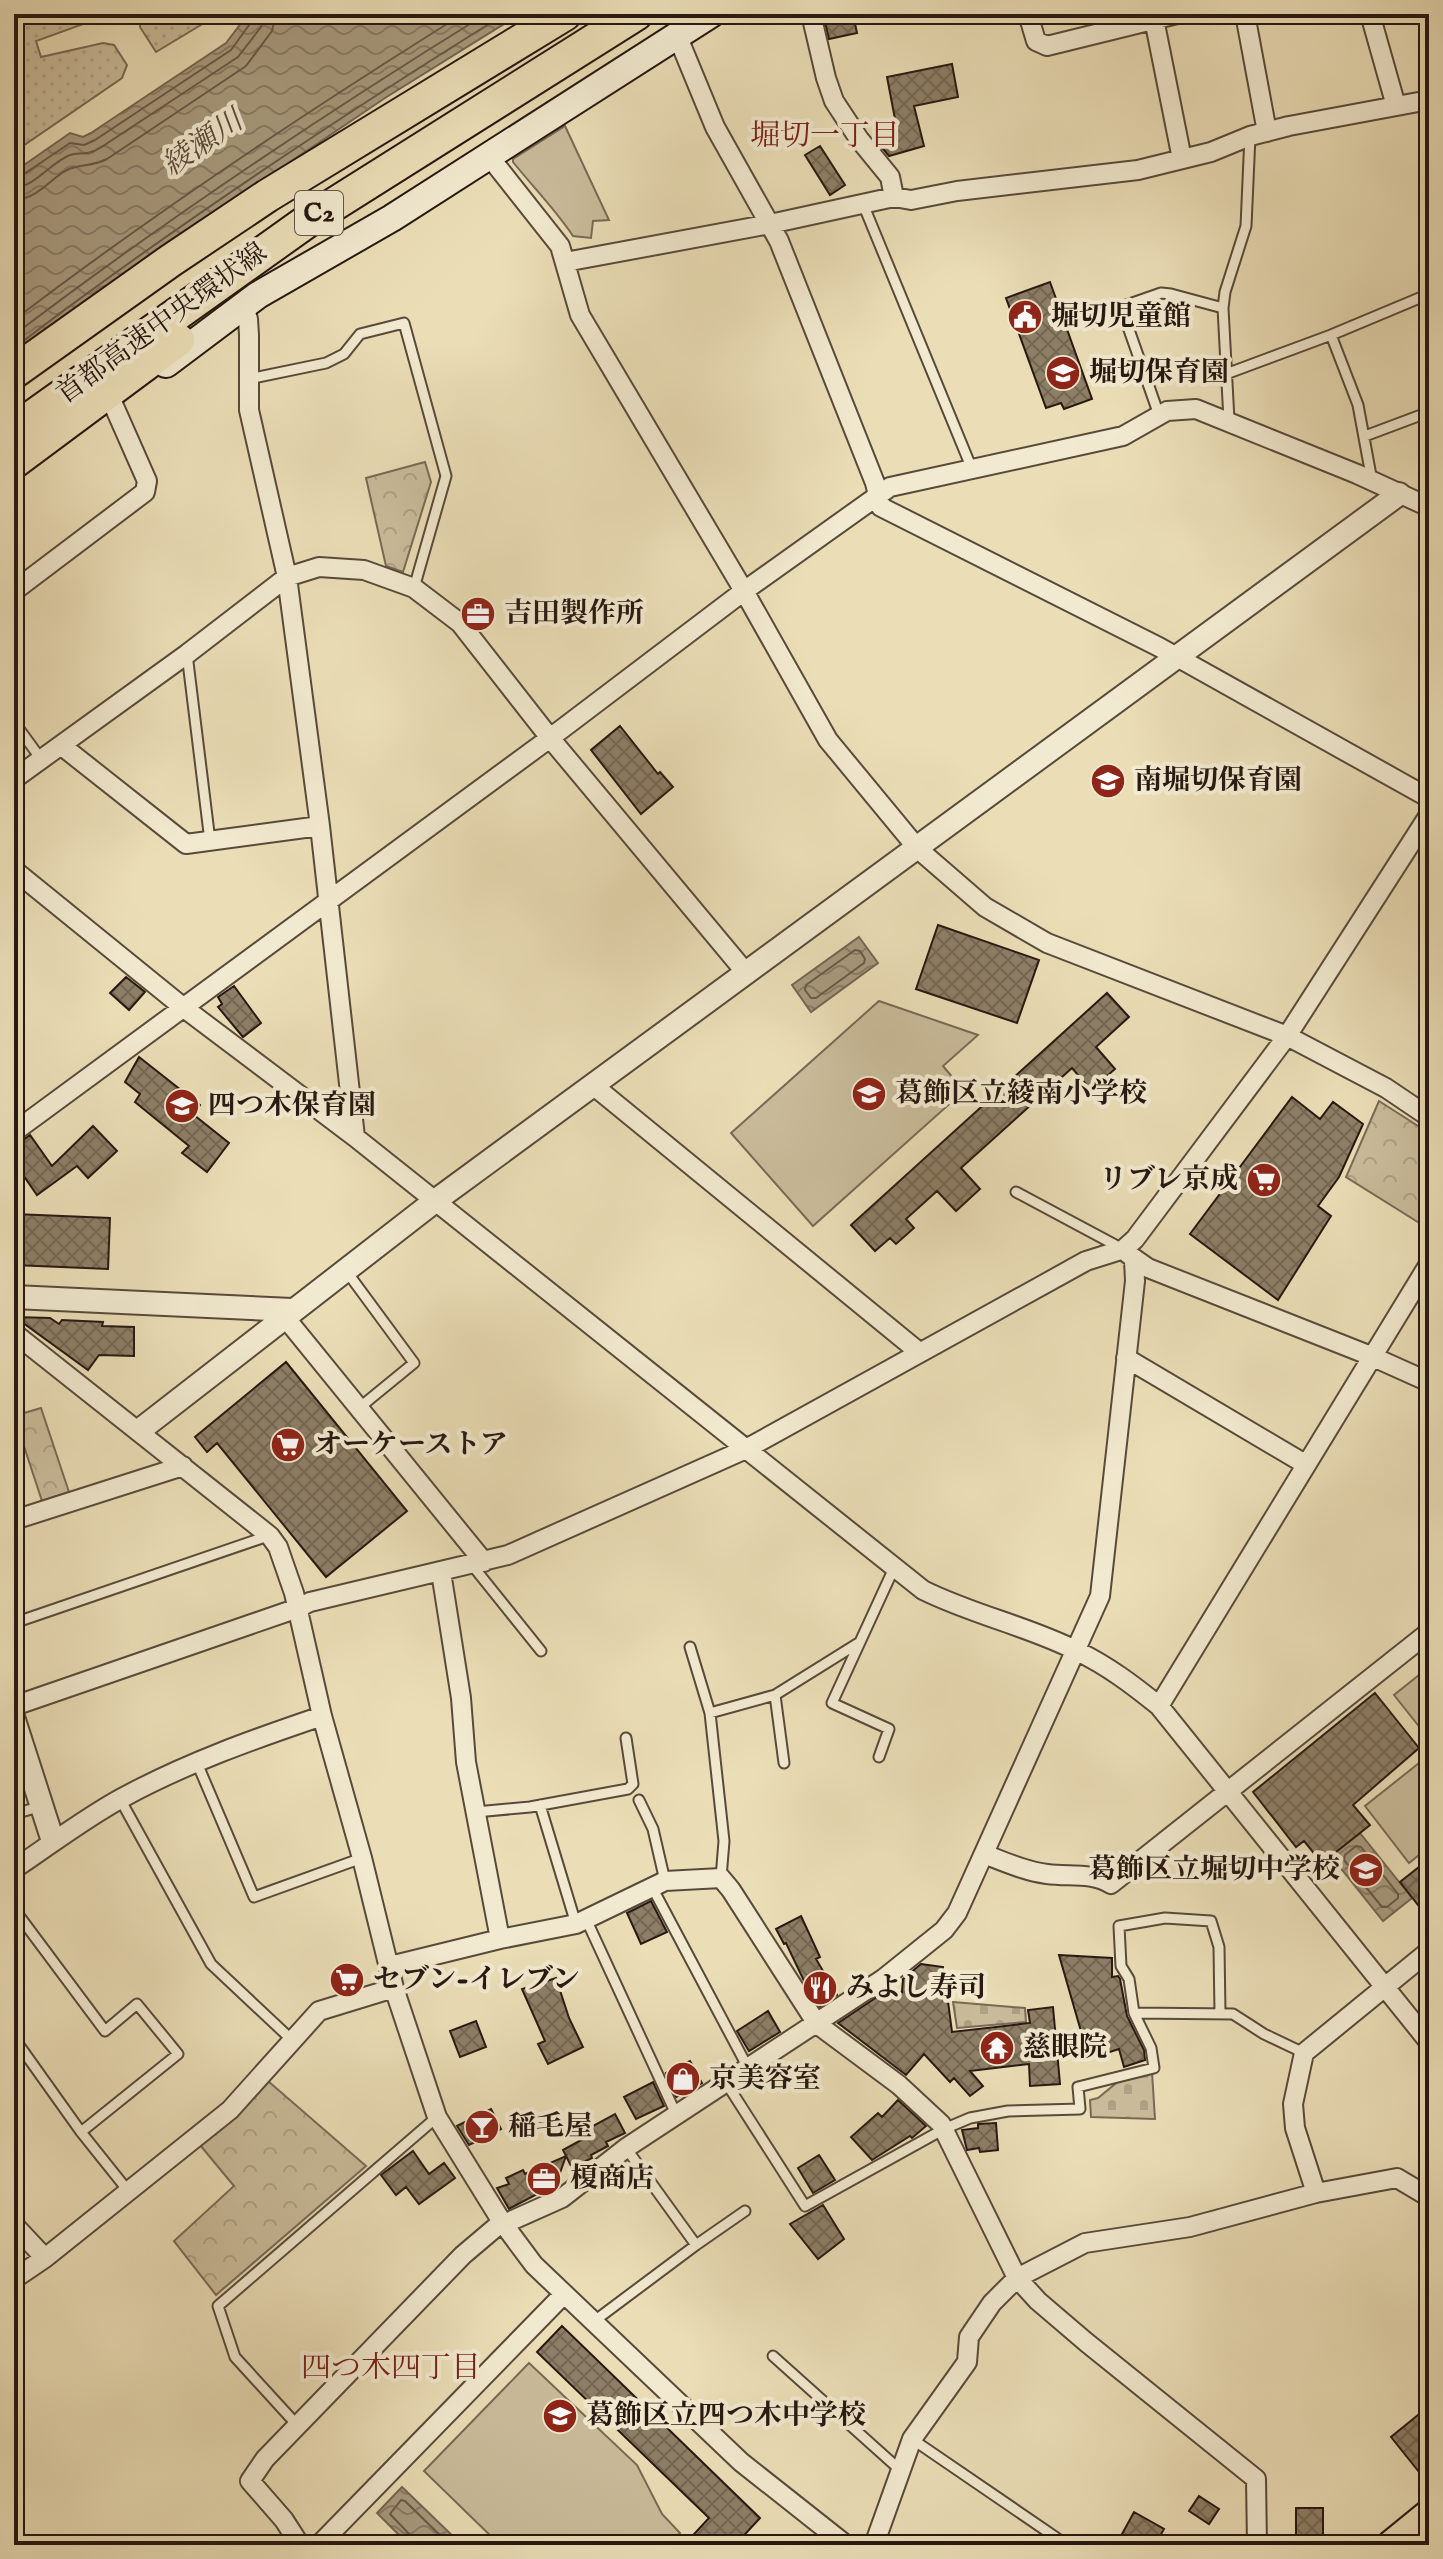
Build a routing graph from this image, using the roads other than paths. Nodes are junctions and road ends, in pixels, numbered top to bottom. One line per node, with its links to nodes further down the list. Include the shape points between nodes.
1 (565, 14): 14 (highway, 首都高速中央環状線 / C2)
2 (636, 14): 11 (highway, 首都高速中央環状線 / C2)
3 (711, 14): 10 (main road)
4 (811, 14): 18 (street, via 834,101 890,177)
5 (1028, 14): 9 (street, via 1036,41 1047,46)
6 (1177, 14): 9 (street)
7 (1245, 14): 15 (street)
8 (1370, 14): 13 (street)
9 (1154, 19): 17 (street)
10 (677, 35): 16 (main road); 20 (street, via 715,127)
11 (510, 91): 34 (highway, 首都高速中央環状線 / C2, via 306,222); 36 (highway)
12 (1429, 100): 13 (street)
13 (1396, 106): 15 (street)
14 (369, 133): 26 (highway, 首都高速中央環状線 / C2, via 170,261); 30 (highway, via 270,220)
15 (1258, 134): 17 (street); 24 (lane, via 1246,226)
16 (488, 155): 21 (street, via 560,246); 23 (main road)
17 (1182, 159): 18 (street, via 1138,170 911,200)
18 (894, 197): 19 (street)
19 (863, 204): 20 (street); 37 (lane)
20 (770, 224): 21 (street); 40 (street)
21 (565, 262): 46 (street, via 580,315)
22 (1428, 298): 25 (lane)
23 (243, 305): 28 (street); 29 (main road)
24 (1223, 308): 27 (lane); 32 (lane, via 1161,293 1121,307)
25 (1331, 335): 27 (lane); 35 (lane)
26 (14, 372)
27 (1226, 374): 33 (lane)
28 (249, 379): 43 (street, via 249,410); 44 (lane, via 326,363 344,354 360,334 404,323 446,476)
29 (113, 404): 38 (main road); 45 (street, via 147,481 145,492)
30 (14, 405)
31 (1429, 412): 35 (lane)
32 (1159, 416): 33 (street, via 1196,409); 37 (street, via 1123,436)
33 (1229, 420): 39 (street)
34 (14, 430)
35 (1365, 436): 39 (lane)
36 (14, 462)
37 (972, 469): 40 (street)
38 (14, 472)
39 (1372, 481): 41 (street)
40 (877, 493): 46 (street); 48 (street, via 881,507)
41 (1399, 494): 42 (street); 48 (street)
42 (1429, 507)
43 (287, 577): 44 (street, via 340,567); 47 (street); 56 (street)
44 (414, 588): 50 (street, via 460,623)
45 (14, 591)
46 (744, 591): 50 (street); 58 (street, via 828,740)
47 (187, 654): 51 (street); 57 (lane)
48 (1177, 657): 54 (street); 58 (street)
49 (14, 722): 52 (lane)
50 (550, 738): 60 (street); 61 (street)
51 (62, 746): 52 (street); 57 (street, via 186,844)
52 (41, 759): 53 (street)
53 (14, 779)
54 (1429, 798)
55 (1429, 815): 63 (street)
56 (320, 826): 57 (street); 60 (street)
57 (211, 842)
58 (918, 849): 61 (street); 63 (street, via 985,907 1047,943)
59 (14, 870): 62 (street)
60 (328, 899): 62 (street); 67 (street)
61 (747, 974): 64 (street)
62 (184, 1008): 66 (street); 67 (street)
63 (1287, 1036): 65 (street); 70 (street)
64 (594, 1086): 69 (street); 76 (street)
65 (1429, 1117)
66 (14, 1132)
67 (355, 1137): 69 (street)
68 (1016, 1192): 70 (lane)
69 (435, 1201): 72 (street); 82 (street)
70 (1129, 1254): 76 (street, via 1086,1261); 77 (street, via 1148,1268); 78 (street, via 1135,1281)
71 (1429, 1264): 77 (street)
72 (345, 1269): 74 (street); 80 (lane, via 414,1363)
73 (14, 1297): 74 (street)
74 (288, 1313): 80 (street); 81 (street)
75 (14, 1333): 81 (street)
76 (919, 1352): 82 (street)
77 (1371, 1356): 79 (street); 83 (street)
78 (1126, 1358): 83 (street); 95 (street, via 1100,1596)
79 (1429, 1382)
80 (359, 1408): 87 (street)
81 (140, 1430): 84 (street)
82 (746, 1449): 87 (street); 88 (street)
83 (1305, 1464): 99 (street)
84 (183, 1466): 85 (street); 86 (street)
85 (14, 1520)
86 (270, 1536): 90 (street); 91 (lane)
87 (478, 1564): 89 (street); 96 (lane)
88 (894, 1568): 93 (lane); 95 (street, via 951,1604)
89 (441, 1572): 90 (street); 112 (street)
90 (298, 1608): 98 (street); 101 (street)
91 (14, 1623)
92 (1429, 1632): 107 (street)
93 (860, 1642): 97 (lane); 104 (lane, via 832,1703 889,1729)
94 (690, 1647): 100 (lane)
95 (1075, 1650): 99 (street, via 1119,1674); 115 (street)
96 (541, 1651)
97 (775, 1695): 100 (lane); 106 (lane)
98 (14, 1706)
99 (1159, 1706): 107 (street)
100 (710, 1713): 118 (lane, via 724,1841)
101 (322, 1716): 105 (street); 116 (street)
102 (14, 1720): 111 (street)
103 (626, 1738): 110 (lane, via 633,1784 628,1789)
104 (879, 1757)
105 (197, 1763): 108 (street); 116 (lane, via 254,1897)
106 (784, 1763)
107 (1229, 1791): 115 (street, via 1111,1884 1098,1876 1045,1874); 125 (street)
108 (120, 1799): 114 (street); 131 (lane, via 211,1964)
109 (639, 1800): 119 (lane, via 653,1829)
110 (540, 1805): 112 (lane); 121 (lane)
111 (42, 1806): 113 (lane); 114 (street)
112 (476, 1812): 122 (street)
113 (14, 1814)
114 (52, 1839): 117 (street)
115 (984, 1854): 129 (street, via 944,1930)
116 (362, 1858): 124 (street)
117 (14, 1869)
118 (721, 1878): 119 (street); 129 (street)
119 (658, 1884): 121 (street); 134 (lane)
120 (14, 1909): 139 (lane, via 105,2031 137,2004 178,2054)
121 (581, 1922): 122 (street); 136 (lane)
122 (500, 1939): 124 (street)
123 (1429, 1951): 125 (street)
124 (390, 1966): 126 (street)
125 (1385, 1986): 132 (street); 133 (street)
126 (394, 1988): 131 (street, via 319,2011); 137 (street)
127 (1134, 2013): 128 (lane); 128 (lane, via 1129,1979 1121,1966 1119,1926 1165,1918 1211,1921 1219,1947); 138 (lane, via 1151,2048 1154,2068 1078,2087 1080,2109 1008,2111)
128 (1220, 2013): 133 (lane, via 1233,2014)
129 (817, 2024): 134 (street); 138 (street, via 899,2085)
130 (14, 2038): 139 (lane)
131 (292, 2040): 141 (street, via 230,2110)
132 (1429, 2042)
133 (1304, 2053): 142 (street, via 1293,2104 1295,2128)
134 (747, 2066): 135 (street)
135 (725, 2081): 136 (street); 138 (lane, via 805,2206)
136 (676, 2114): 140 (street)
137 (437, 2117): 145 (street); 154 (lane, via 218,2306 235,2357)
138 (944, 2129): 149 (street)
139 (81, 2132): 141 (lane)
140 (626, 2148): 145 (street, via 562,2198); 147 (lane)
141 (129, 2192): 148 (street)
142 (1316, 2193): 143 (street, via 1397,2178); 149 (street, via 1190,2227 1085,2243)
143 (1429, 2197)
144 (745, 2211): 147 (lane)
145 (503, 2223): 151 (street); 154 (street, via 463,2255)
146 (14, 2225): 148 (street)
147 (696, 2245): 152 (lane)
148 (45, 2258): 150 (street)
149 (1017, 2278): 155 (street, via 969,2337 967,2362); 163 (street, via 1086,2342 1256,2479)
150 (14, 2279)
151 (563, 2295): 152 (street); 159 (street)
152 (593, 2322): 160 (street, via 741,2462)
153 (773, 2356): 156 (lane)
154 (298, 2426): 158 (street, via 250,2481)
155 (912, 2439): 156 (street); 162 (lane)
156 (899, 2469): 161 (street)
157 (1429, 2514): 164 (main road)
158 (300, 2545)
159 (319, 2545)
160 (846, 2545)
161 (874, 2545)
162 (1067, 2545)
163 (1257, 2545)
164 (1391, 2545)

